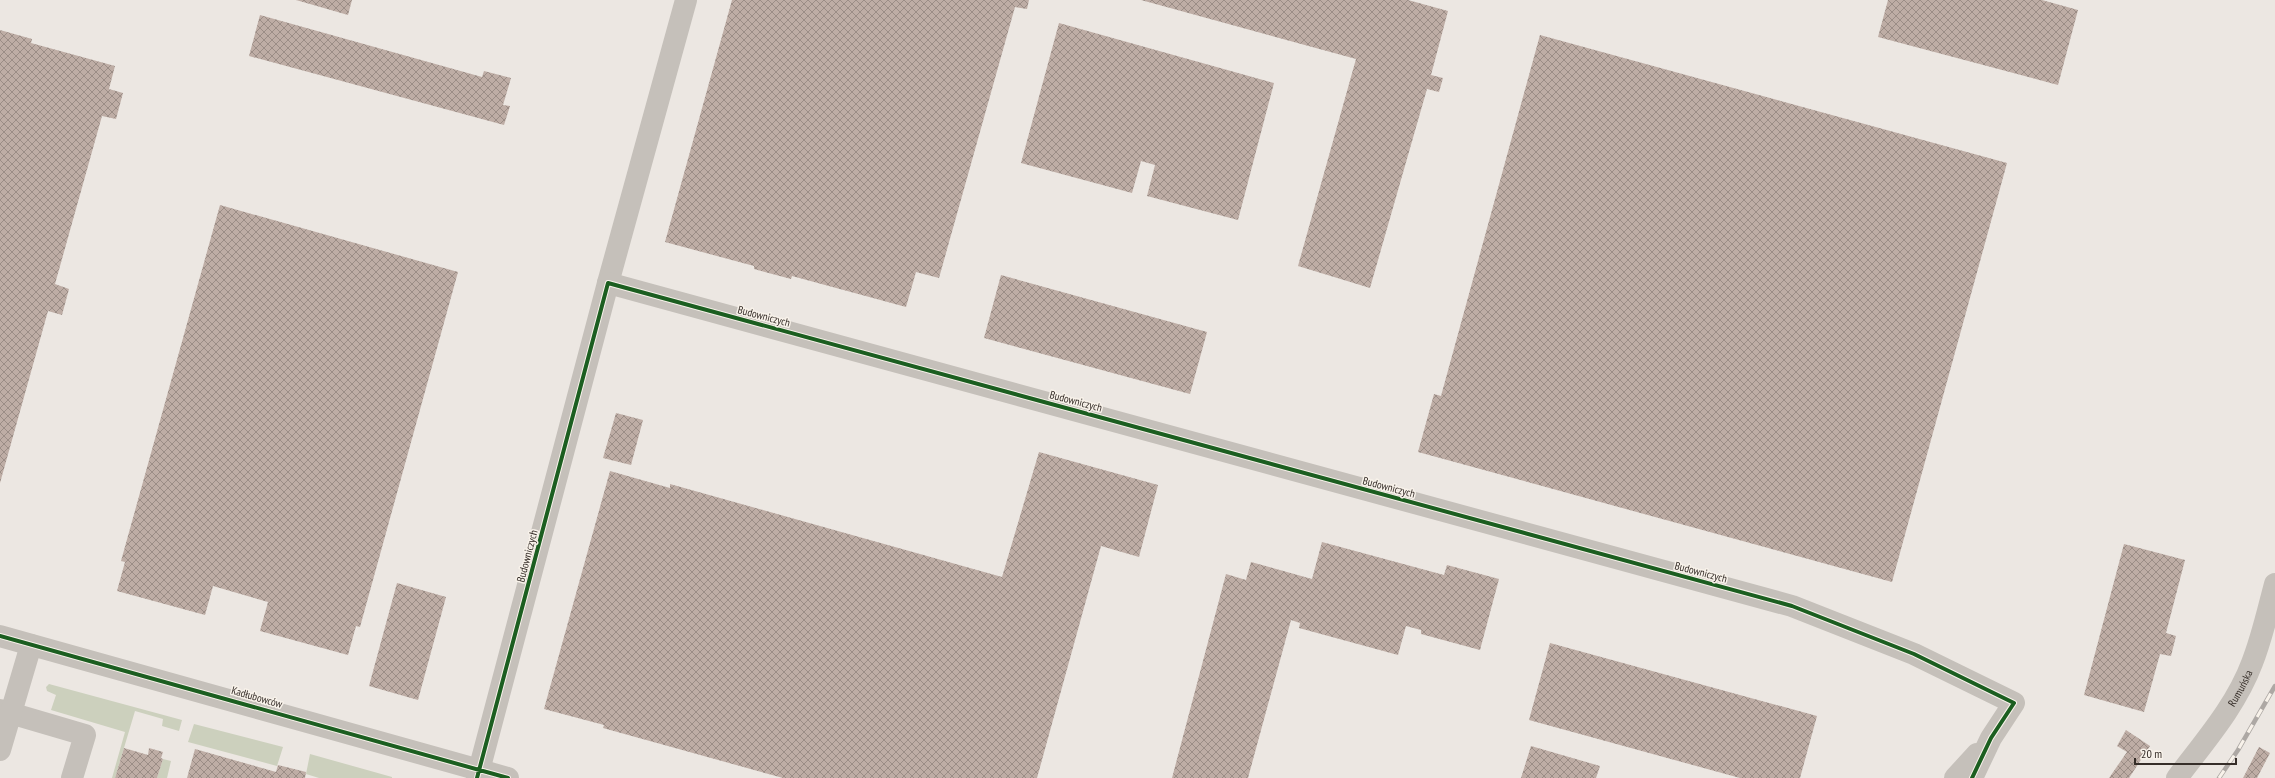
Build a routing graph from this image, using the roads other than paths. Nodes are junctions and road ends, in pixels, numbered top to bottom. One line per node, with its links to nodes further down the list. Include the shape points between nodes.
1 (686, 0): 2 (street)
2 (608, 283): 7 (street, Budowniczych, via 1792,606 1914,654 2014,703); 9 (street, Budowniczych)
3 (2275, 584): 14 (street, Rumuńska, via 2252,664 2235,698)
4 (0, 636): 5 (street, Kadłubowców)
5 (31, 645): 6 (street); 9 (street, Kadłubowców)
6 (5, 712): 8 (street); 10 (street, via 85,735)
7 (1991, 738): 12 (street); 13 (street)
8 (0, 750)
9 (478, 774): 11 (street, Kadłubowców)
10 (72, 778)
11 (508, 778)
12 (1955, 778)
13 (1972, 778)
14 (2177, 778)

